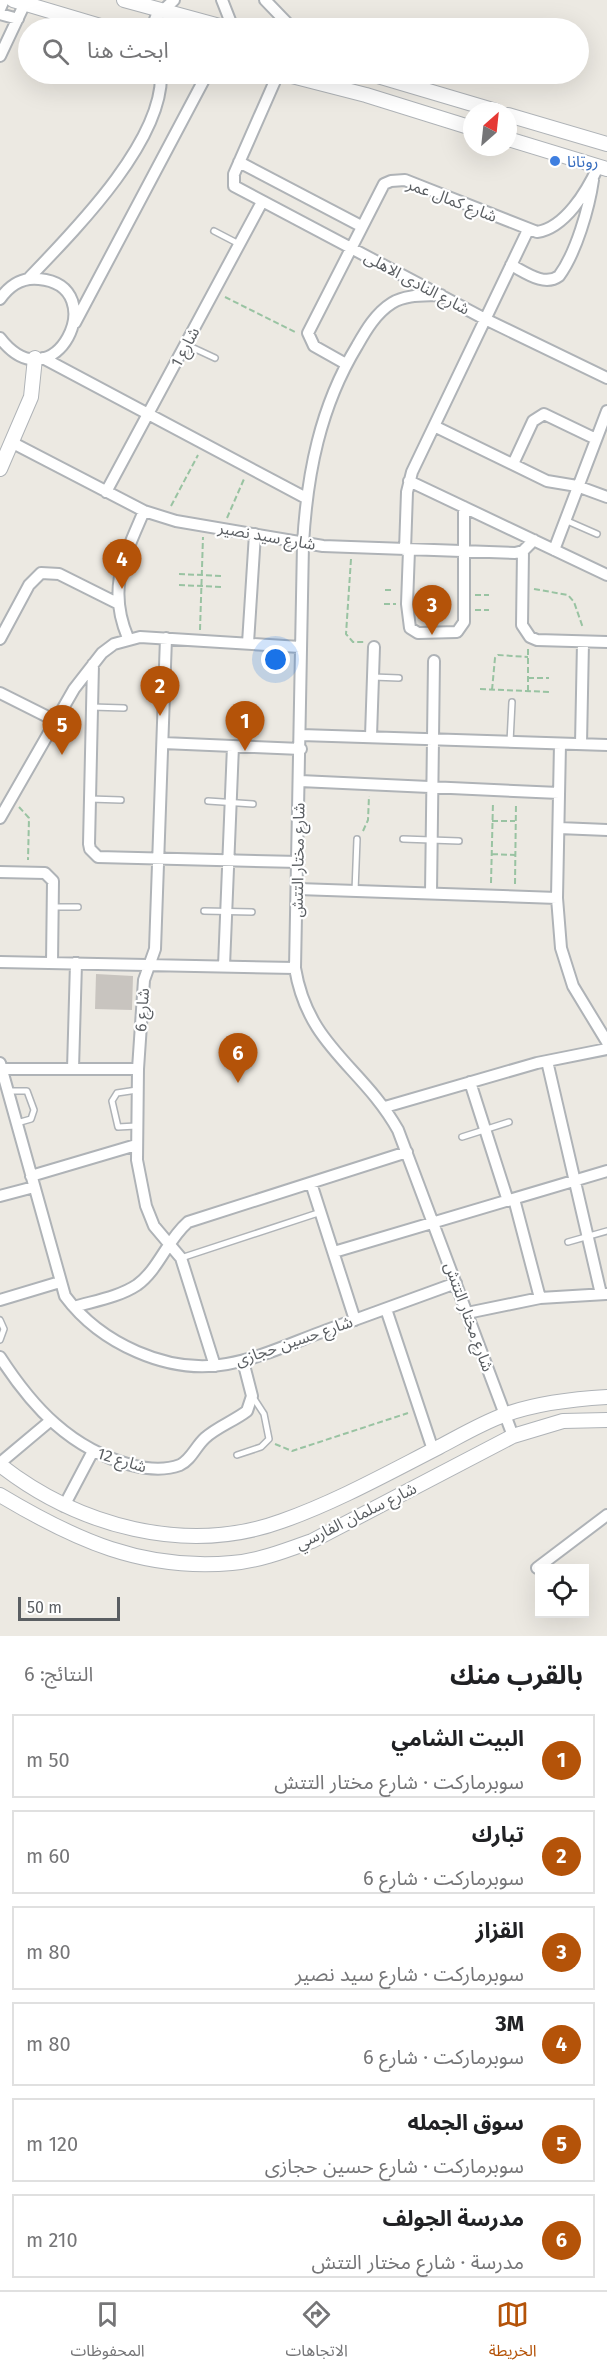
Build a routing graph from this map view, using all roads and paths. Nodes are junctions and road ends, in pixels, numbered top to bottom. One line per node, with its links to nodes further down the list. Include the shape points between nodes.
1 (4, 0): 7 (street)
2 (124, 0): 8 (street)
3 (174, 0): 8 (street)
4 (222, 0): 14 (street)
5 (265, 0): 15 (street)
6 (19, 2): 10 (street); 11 (street)
7 (0, 9)
8 (162, 11): 12 (street); 13 (street)
9 (0, 14): 16 (street)
10 (18, 18)
11 (73, 18)
12 (158, 18)
13 (189, 18)
14 (229, 18)
15 (282, 18)
16 (18, 19): 17 (street)
17 (0, 56)
18 (159, 84): 37 (street, via 155,112 140,142 100,199)
19 (202, 84): 43 (street)
20 (274, 84): 28 (street)
21 (323, 84): 25 (street)
22 (405, 84): 23 (street)
23 (466, 102)
24 (517, 118): 27 (street)
25 (463, 125)
26 (517, 142): 29 (street)
27 (607, 144)
28 (239, 162): 30 (street, شارع النادى الاهلى, via 232,182 237,189); 31 (street)
29 (599, 171): 32 (street, via 554,226 537,232); 36 (street, via 579,232 559,276 543,280)
30 (262, 202): 34 (street, شارع 1); 35 (street, شارع النادى الاهلى)
31 (361, 226): 32 (street, شارع كمال عمر, via 379,190 398,179); 35 (street, شارع كمال عمر)
32 (528, 230): 36 (street)
33 (214, 231): 34 (lane)
34 (240, 244): 39 (street, شارع 1)
35 (350, 248): 40 (street, شارع النادى الاهلى); 44 (street, شارع كمال عمر)
36 (511, 265): 42 (street)
37 (28, 279): 38 (street); 43 (street, via 46,280 62,290 73,305)
38 (3, 292): 41 (street)
39 (214, 292): 44 (path); 46 (street, شارع 1)
40 (441, 295): 42 (street, شارع النادى الاهلى); 49 (street, شارع مختار التتش, via 408,296 392,303 368,328)
41 (0, 299)
42 (485, 319): 50 (street, شارع النادى الاهلى); 53 (street)
43 (75, 323): 47 (street, via 65,345)
44 (308, 338): 49 (street, via 314,346)
45 (2, 342): 47 (street, via 24,357)
46 (187, 345): 48 (lane); 52 (street, شارع 1)
47 (39, 358): 52 (street); 55 (street, via 31,397)
48 (215, 358)
49 (346, 364): 64 (street, شارع مختار التتش, via 322,424)
50 (607, 378)
51 (607, 411): 54 (street)
52 (149, 416): 56 (street); 62 (street, شارع 1)
53 (434, 426): 57 (street); 60 (street)
54 (596, 439): 57 (street, via 544,414 533,422); 61 (street)
55 (13, 443): 59 (street); 62 (street, شارع سيد نصير)
56 (203, 445): 58 (street); 67 (path)
57 (513, 464): 61 (street, via 547,481)
58 (248, 468): 64 (street); 70 (path)
59 (0, 469)
60 (409, 481): 65 (street); 76 (street)
61 (577, 486): 63 (street); 68 (street)
62 (106, 492): 66 (street, شارع سيد نصير)
63 (607, 497)
64 (306, 498): 74 (street, شارع مختار التتش)
65 (464, 507): 73 (street); 79 (street)
66 (144, 511): 67 (street, شارع سيد نصير); 88 (street, via 122,562)
67 (165, 518): 69 (street, شارع سيد نصير)
68 (565, 520): 72 (lane); 77 (street)
69 (203, 525): 70 (street, شارع سيد نصير); 81 (path)
70 (223, 528): 71 (street, شارع سيد نصير)
71 (255, 534): 74 (street, شارع سيد نصير); 96 (street)
72 (597, 534)
73 (534, 540): 77 (street); 78 (street)
74 (303, 544): 75 (street, شارع سيد نصير); 97 (street, شارع مختار التتش)
75 (352, 548): 76 (street, شارع سيد نصير); 98 (path, via 346,634 350,640 370,642)
76 (407, 550): 79 (street, شارع سيد نصير); 79 (street, via 408,623 414,631 426,633 457,632 463,626)
77 (554, 550): 82 (street)
78 (523, 551): 79 (street, شارع سيد نصير); 87 (street)
79 (464, 552)
80 (179, 574): 81 (path)
81 (202, 575): 83 (path); 85 (path)
82 (607, 575)
83 (222, 576)
84 (179, 585): 85 (path)
85 (201, 586): 86 (path); 93 (path)
86 (222, 587)
87 (522, 588): 89 (street, via 522,625); 94 (path, via 563,593 572,598 581,619)
88 (117, 603): 91 (street, via 59,574 41,573 29,585); 92 (street)
89 (530, 637): 94 (street); 99 (path)
90 (166, 638): 92 (street); 93 (street); 119 (street, شارع 6)
91 (0, 639)
92 (128, 639): 101 (street, via 102,652)
93 (200, 640): 96 (street)
94 (583, 642): 95 (street); 121 (street)
95 (607, 642)
96 (248, 643): 97 (street)
97 (300, 647): 115 (street, شارع مختار التتش)
98 (374, 647): 102 (street)
99 (528, 657): 104 (path); 107 (path, via 495,658)
100 (434, 661): 117 (street)
101 (93, 664): 112 (street); 114 (street)
102 (373, 677): 103 (lane); 116 (street)
103 (399, 678)
104 (528, 678): 105 (path); 108 (path)
105 (549, 678)
106 (480, 689): 107 (path)
107 (492, 690): 108 (path)
108 (528, 691): 109 (path)
109 (549, 692)
110 (0, 693): 114 (street)
111 (512, 702): 118 (lane)
112 (92, 707): 113 (lane); 131 (street)
113 (124, 708)
114 (54, 720): 136 (street)
115 (301, 735): 116 (street); 124 (street, شارع مختار التتش)
116 (371, 736): 117 (street)
117 (433, 739): 118 (street); 127 (street)
118 (510, 742): 120 (street)
119 (163, 743): 123 (street); 147 (street, شارع 6)
120 (560, 744): 121 (street); 130 (street)
121 (581, 744): 122 (street)
122 (607, 745)
123 (233, 746): 124 (street); 134 (street)
124 (301, 749): 125 (street, شارع مختار التتش)
125 (300, 781): 126 (street); 149 (street, شارع مختار التتش)
126 (369, 784): 127 (street); 141 (path, via 368,820)
127 (432, 787): 128 (street); 143 (street)
128 (493, 790): 129 (street); 137 (path)
129 (516, 791): 130 (street); 138 (path)
130 (560, 793): 139 (street)
131 (90, 799): 132 (lane); 147 (street, via 89,844 94,854)
132 (121, 800)
133 (208, 801): 134 (lane)
134 (231, 802): 135 (lane); 148 (street)
135 (253, 804)
136 (3, 809): 151 (path, via 23,808 29,818)
137 (492, 821): 138 (path); 145 (path)
138 (515, 821): 146 (path)
139 (559, 828): 140 (street); 157 (street)
140 (607, 830)
141 (357, 839): 153 (lane)
142 (403, 839): 143 (lane)
143 (431, 840): 144 (lane); 154 (street)
144 (459, 841)
145 (492, 854): 146 (path); 155 (path)
146 (515, 855): 156 (path)
147 (159, 858): 148 (street); 166 (street, شارع 6, via 155,949)
148 (229, 860): 149 (street); 161 (street)
149 (299, 862): 152 (street, شارع مختار التتش)
150 (0, 872): 151 (street)
151 (28, 873): 158 (street, via 45,873 53,880)
152 (298, 889): 153 (street); 168 (street, شارع مختار التتش)
153 (355, 891): 154 (street)
154 (431, 893): 155 (street)
155 (491, 896): 156 (street)
156 (514, 896): 157 (street)
157 (557, 898): 169 (street, via 559,939 566,968)
158 (52, 907): 159 (lane); 164 (street)
159 (78, 907)
160 (204, 911): 161 (lane)
161 (226, 911): 162 (lane); 167 (street)
162 (252, 912)
163 (0, 962): 164 (street)
164 (52, 963): 165 (street)
165 (76, 963): 166 (street); 173 (street)
166 (148, 965): 167 (street); 174 (street, شارع 6)
167 (224, 966): 168 (street)
168 (295, 968): 178 (street, شارع مختار التتش, via 301,998 314,1026)
169 (607, 1042)
170 (607, 1049): 171 (street)
171 (547, 1061): 175 (street); 188 (street)
172 (1, 1066): 173 (street); 177 (street, شارع حسين حجازى)
173 (73, 1069): 174 (street)
174 (138, 1069): 176 (street, شارع 6)
175 (470, 1082): 178 (street); 182 (street)
176 (137, 1090): 181 (street, شارع 6); 181 (lane, via 117,1093 112,1101 118,1127)
177 (4, 1093): 180 (street, شارع حسين حجازى); 180 (lane, via 27,1091 34,1110 31,1119)
178 (385, 1107): 185 (street, شارع مختار التتش)
179 (508, 1122): 182 (lane)
180 (16, 1123): 187 (street, شارع حسين حجازى)
181 (136, 1126): 184 (street, شارع 6)
182 (485, 1129): 183 (lane); 191 (street)
183 (462, 1137)
184 (136, 1145): 187 (street); 197 (street, شارع 6, via 146,1206 154,1226)
185 (407, 1152): 189 (street); 193 (street, شارع مختار التتش)
186 (607, 1171): 188 (street)
187 (33, 1181): 190 (street); 200 (street, شارع حسين حجازى)
188 (575, 1181): 191 (street); 195 (street)
189 (311, 1183): 192 (street); 197 (street, via 188,1222)
190 (0, 1196)
191 (511, 1200): 193 (street); 203 (street)
192 (321, 1212): 198 (street); 199 (lane)
193 (434, 1223): 198 (street); 201 (street, شارع مختار التتش)
194 (607, 1231): 195 (lane)
195 (588, 1237): 196 (lane); 202 (street)
196 (568, 1242)
197 (169, 1243): 199 (street, شارع 6); 205 (street, via 158,1262 137,1284)
198 (333, 1252): 209 (street)
199 (181, 1258): 213 (street, شارع 6)
200 (60, 1282): 204 (street); 205 (street, شارع حسين حجازى)
201 (456, 1283): 206 (street, شارع حسين حجازى); 207 (street, شارع مختار التتش)
202 (604, 1294): 203 (street)
203 (540, 1298): 207 (street)
204 (0, 1300)
205 (74, 1307): 213 (street, شارع حسين حجازى, via 103,1333 138,1352 176,1363)
206 (386, 1309): 209 (street, شارع حسين حجازى); 216 (street)
207 (467, 1313): 217 (street, شارع مختار التتش)
208 (0, 1320): 210 (lane, via 4,1329)
209 (355, 1320): 212 (street, شارع حسين حجازى)
210 (0, 1340)
211 (0, 1358): 219 (street, شارع 12)
212 (243, 1361): 213 (street, شارع حسين حجازى); 214 (street)
213 (215, 1366)
214 (252, 1396): 221 (lane, via 264,1414); 223 (street, شارع 12, via 247,1411 210,1433 181,1465 147,1469)
215 (607, 1397): 217 (street, شارع سلمان الفارسي, via 561,1401)
216 (420, 1410): 221 (path, via 292,1451); 222 (street)
217 (505, 1414): 220 (street, شارع مختار التتش); 222 (street, شارع سلمان الفارسي)
218 (607, 1420): 220 (street, شارع سلمان الفارسي, via 563,1421)
219 (50, 1421): 223 (street, شارع 12); 225 (street)
220 (513, 1436): 226 (street, شارع سلمان الفارسي, via 312,1541 234,1563 141,1559 52,1526)
221 (269, 1439): 224 (lane, via 261,1447)
222 (433, 1450): 227 (street, شارع سلمان الفارسي, via 282,1521 227,1533 144,1531)
223 (93, 1451): 227 (street)
224 (237, 1455)
225 (0, 1464): 227 (street, شارع سلمان الفارسي)
226 (0, 1495)
227 (64, 1506)
228 (607, 1515): 229 (street)
229 (542, 1564)

